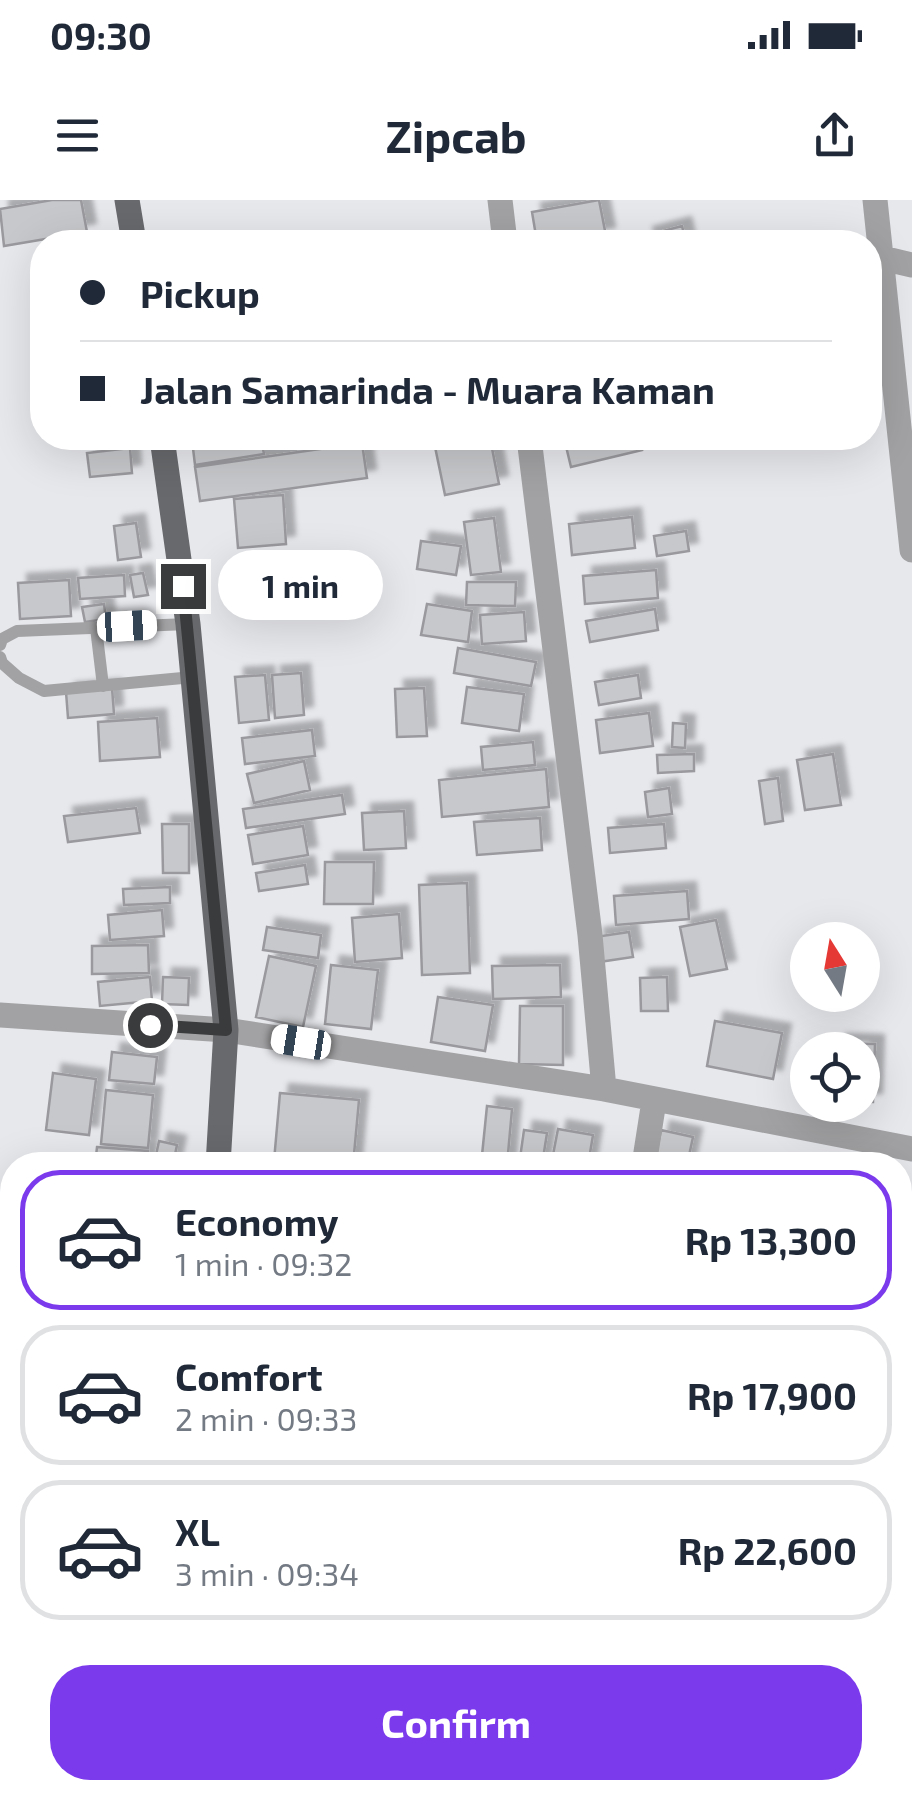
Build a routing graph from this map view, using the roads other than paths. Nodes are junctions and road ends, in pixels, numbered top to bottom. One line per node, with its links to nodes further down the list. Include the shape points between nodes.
1 (127, 200): 4 (main road)
2 (500, 200): 5 (street)
3 (875, 200): 6 (street)
4 (132, 230)
5 (504, 230)
6 (879, 230)
7 (882, 258): 8 (street); 11 (street)
8 (912, 265)
9 (164, 450): 12 (main road)
10 (530, 450): 20 (street)
11 (912, 550)
12 (188, 624): 13 (lane); 16 (main road)
13 (96, 628): 14 (lane, via 17,632); 17 (lane)
14 (0, 644)
15 (0, 656): 17 (lane, via 19,678 44,691)
16 (193, 677): 17 (lane); 19 (main road)
17 (103, 686)
18 (0, 1014): 19 (street)
19 (226, 1030): 20 (street); 23 (main road)
20 (604, 1090): 21 (street)
21 (654, 1101): 22 (street); 24 (street)
22 (912, 1149)
23 (219, 1152)
24 (646, 1152)

